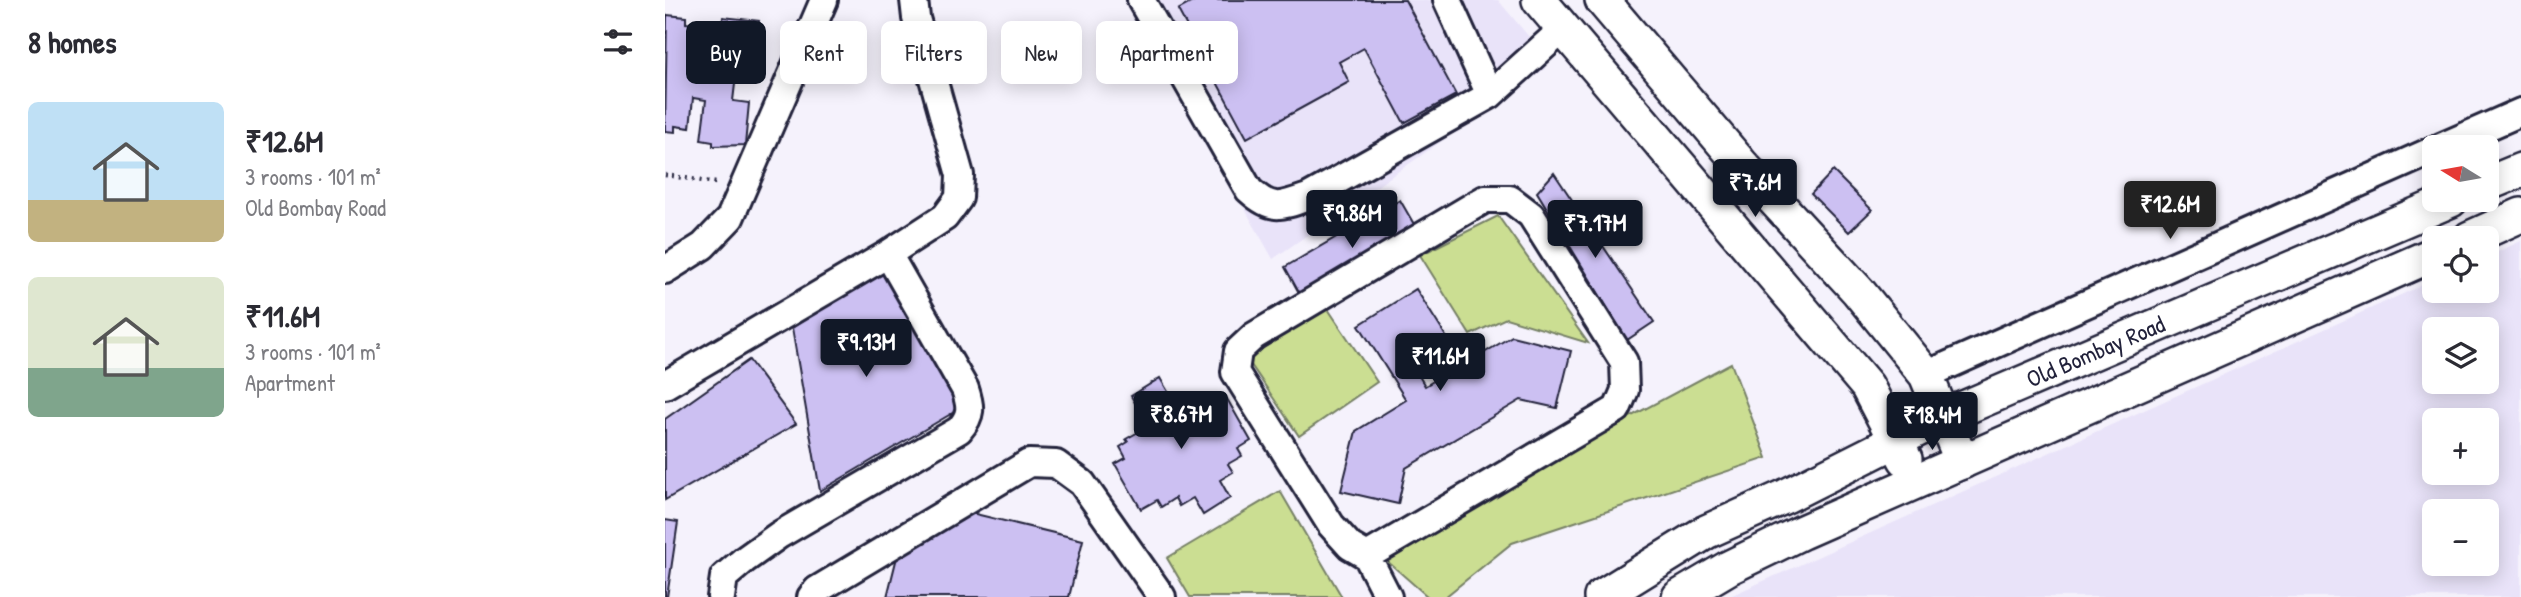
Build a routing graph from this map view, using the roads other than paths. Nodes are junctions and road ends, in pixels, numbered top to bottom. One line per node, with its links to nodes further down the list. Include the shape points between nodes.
1 (824, 0): 19 (street, via 730,218 703,246)
2 (914, 0): 17 (street, via 960,175 959,198 945,217)
3 (1141, 0): 8 (street, via 1249,190 1264,204 1281,207 1308,197)
4 (1447, 0): 8 (street)
5 (1539, 0): 7 (main road)
6 (1602, 0): 20 (main road, via 1741,164 1858,291)
7 (1563, 29): 8 (street); 23 (main road, via 1867,386)
8 (1490, 95)
9 (2521, 112): 10 (street)
10 (2468, 135)
11 (2422, 155): 20 (street)
12 (2521, 170): 13 (main road)
13 (2499, 179)
14 (2423, 212): 22 (main road, Old Bombay Road)
15 (2521, 215): 16 (main road)
16 (2497, 226)
17 (888, 254): 21 (street); 27 (street, via 965,389 971,407 968,420 959,430 744,560 724,577)
18 (2422, 259): 24 (main road, Old Bombay Road)
19 (665, 270)
20 (1926, 376): 22 (main road)
21 (665, 385)
22 (1943, 417): 23 (main road, Old Bombay Road); 24 (main road)
23 (1898, 441): 25 (main road); 31 (main road, Old Bombay Road, via 1706,532)
24 (1962, 462): 25 (main road, Old Bombay Road)
25 (1916, 483): 32 (main road, Old Bombay Road, via 1728,568)
26 (1367, 556): 26 (street, via 1350,545 1324,513 1235,372 1238,351 1254,337 1485,199 1510,199 1531,215 1624,362 1625,390 1617,409); 30 (street)
27 (721, 597)
28 (811, 597): 29 (street, via 1029,463 1056,464 1083,483)
29 (1162, 597)
30 (1388, 597)
31 (1601, 597)
32 (1679, 597)

